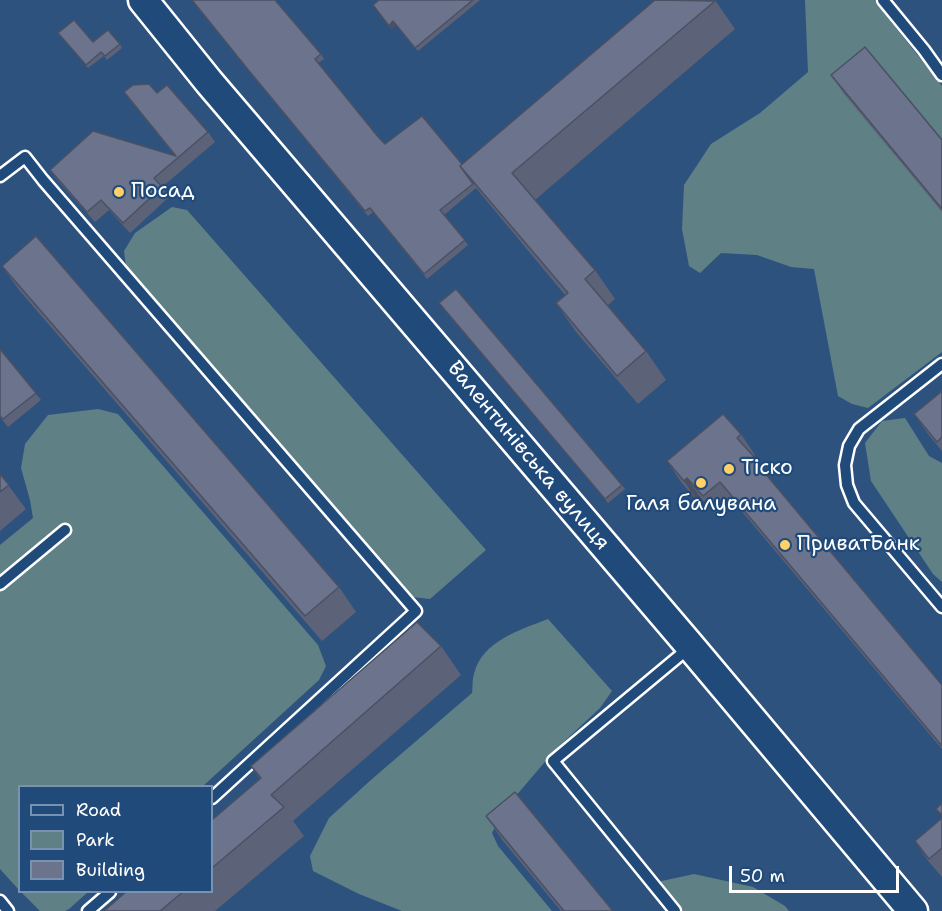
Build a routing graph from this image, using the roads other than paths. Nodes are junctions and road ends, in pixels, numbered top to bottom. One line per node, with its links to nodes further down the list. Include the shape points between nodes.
1 (143, 0): 9 (street, Валентинівська вулиця)
2 (883, 0): 3 (lane)
3 (942, 75)
4 (0, 177): 10 (lane, via 25,157 416,611)
5 (942, 364): 8 (lane, via 859,429 849,446 845,465 854,503)
6 (65, 530): 7 (lane)
7 (0, 584)
8 (942, 607)
9 (691, 647): 15 (lane, via 553,761); 16 (street, Валентинівська вулиця)
10 (213, 797)
11 (108, 893): 14 (lane)
12 (0, 901): 13 (lane)
13 (8, 911)
14 (88, 911)
15 (675, 911)
16 (913, 911)

